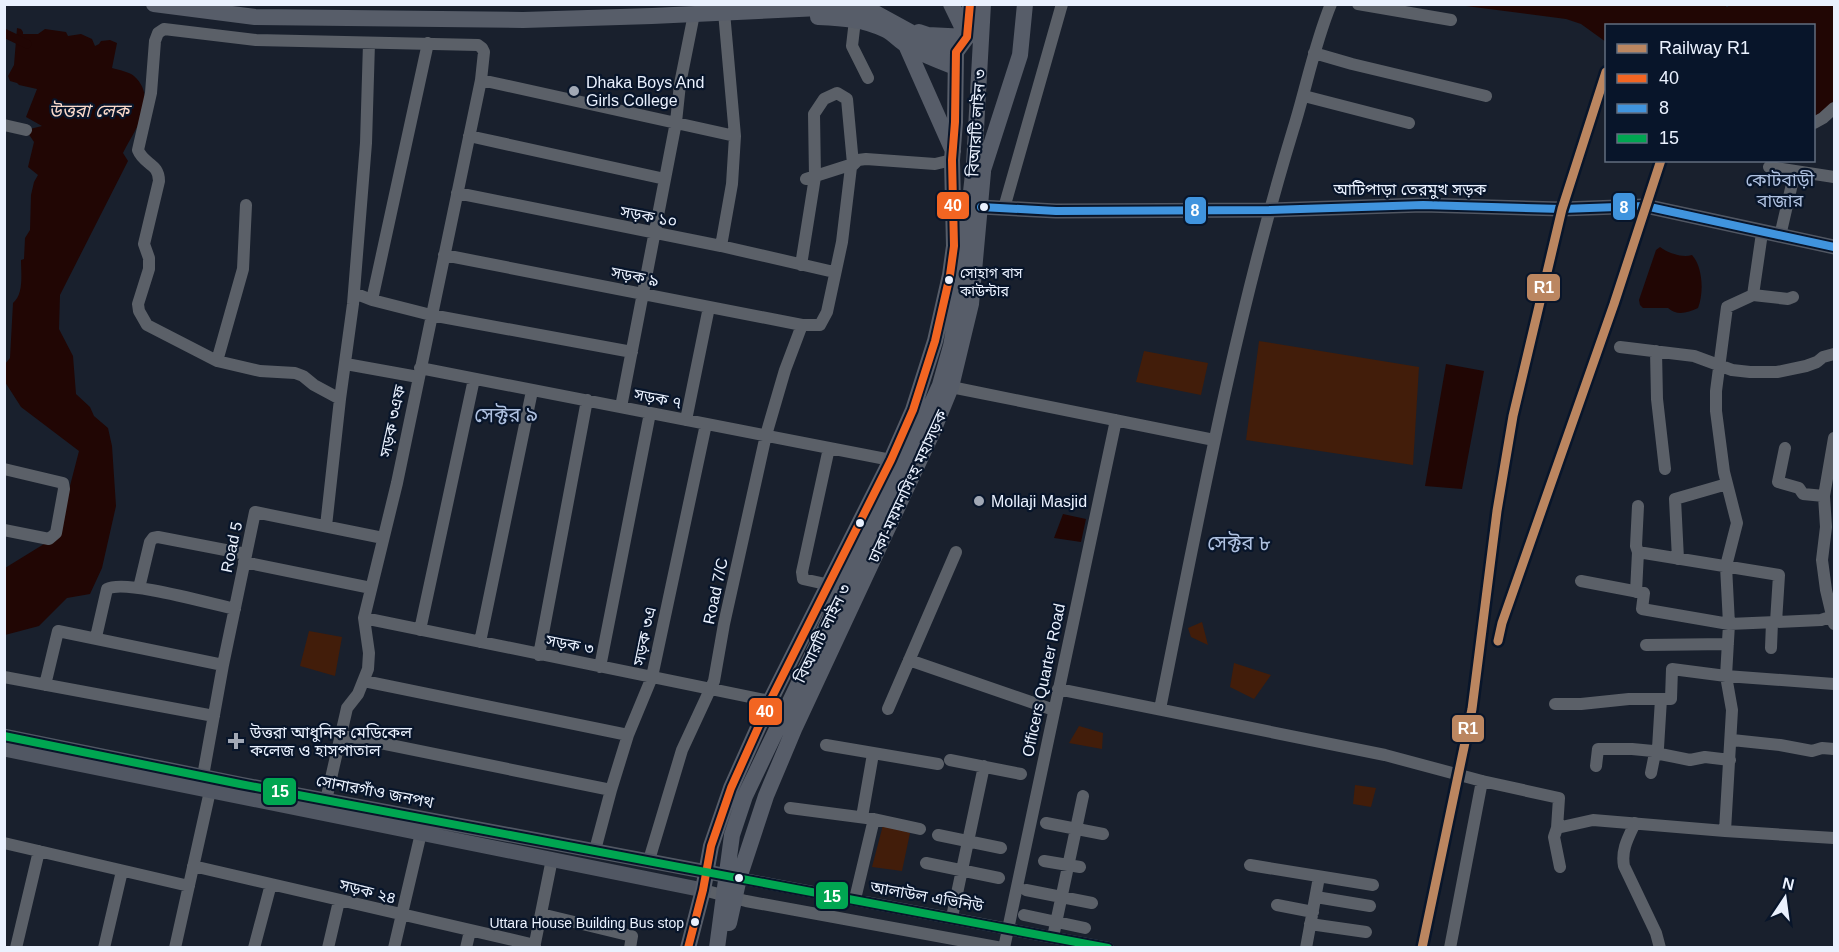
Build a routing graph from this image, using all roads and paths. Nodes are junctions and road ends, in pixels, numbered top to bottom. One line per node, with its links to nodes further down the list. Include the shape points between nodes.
1 (154, 4): 11 (highway, via 255,17 523,20)
2 (951, 4): 15 (highway)
3 (970, 4): 15 (highway)
4 (983, 4): 183 (highway, বিআরটি লাইন ৩, via 974,165 951,346 940,385 745,796 732,835)
5 (992, 4): 36 (highway, ঢাকা-ময়মনসিংহ মহাসড়ক)
6 (1025, 4): 36 (highway, via 1020,55)
7 (1062, 4): 44 (street)
8 (1331, 4): 19 (street)
9 (1358, 4): 13 (street)
10 (724, 12): 11 (highway); 12 (highway); 14 (highway, via 841,6 870,10); 32 (street)
11 (694, 14): 26 (street)
12 (855, 20): 18 (highway, via 888,30); 21 (street, via 852,46)
13 (1451, 20)
14 (901, 26): 15 (highway, via 928,34); 20 (highway)
15 (967, 37): 20 (highway)
16 (369, 43): 17 (street); 54 (street); 66 (street, via 256,40 171,29 158,33 138,150 159,172 144,244 149,264 139,311 147,325)
17 (428, 43): 22 (street, সড়ক ৩এফ, via 478,45 484,52); 58 (street)
18 (906, 45): 20 (highway, via 930,57); 33 (highway)
19 (1314, 53): 23 (street); 24 (street)
20 (955, 60): 33 (highway, ঢাকা-ময়মনসিংহ মহাসড়ক)
21 (868, 78)
22 (481, 80): 26 (street); 31 (street, সড়ক ৩এফ)
23 (1304, 96): 28 (street); 45 (street)
24 (1486, 96)
25 (1834, 108): 27 (street)
26 (676, 122): 32 (street); 39 (street)
27 (1815, 122)
28 (1409, 123)
29 (4, 125): 30 (street)
30 (26, 130)
31 (469, 136): 39 (street); 41 (street, সড়ক ৩এফ)
32 (735, 136): 49 (street, via 732,184)
33 (953, 156): 34 (street, via 935,164 866,159); 85 (highway, ঢাকা-ময়মনসিংহ মহাসড়ক, via 954,246 944,304 913,410)
34 (853, 164): 40 (street); 40 (street, via 847,99 837,93 824,99 814,114); 53 (street)
35 (1769, 167): 37 (street)
36 (983, 170): 43 (highway, ঢাকা-ময়মনসিংহ মহাসড়ক)
37 (1795, 171): 38 (street); 48 (street)
38 (1834, 177)
39 (665, 178): 47 (street)
40 (810, 178): 52 (street)
41 (457, 193): 47 (street, সড়ক ১০); 51 (street, সড়ক ৩এফ)
42 (246, 205): 66 (street, via 243,268)
43 (981, 207): 44 (main road, আটিপাড়া তেরমুখ সড়ক); 71 (highway, ঢাকা-ময়মনসিংহ মহাসড়ক, via 971,304)
44 (1004, 208): 45 (main road, আটিপাড়া তেরমুখ সড়ক)
45 (1269, 210): 46 (main road, আটিপাড়া তেরমুখ সড়ক, via 1423,205 1562,209 1646,206); 82 (street)
46 (1762, 233): 48 (main road, আটিপাড়া তেরমুখ সড়ক); 56 (street)
47 (654, 234): 49 (street, সড়ক ১০); 55 (street)
48 (1780, 236): 50 (main road, আটিপাড়া তেরমুখ সড়ক)
49 (721, 246): 52 (street, সড়ক ১০)
50 (1834, 248)
51 (444, 255): 55 (street, সড়ক ৯); 60 (street, সড়ক ৩এফ)
52 (801, 265): 53 (street, সড়ক ১০)
53 (834, 272): 61 (street, সড়ক ৯, via 827,312 820,325)
54 (354, 293): 58 (street); 67 (street)
55 (643, 294): 59 (street, সড়ক ৯); 64 (street)
56 (1753, 295): 57 (street); 68 (street, via 1727,307)
57 (1793, 297)
58 (372, 300): 60 (street)
59 (709, 308): 61 (street, সড়ক ৯); 77 (street)
60 (431, 315): 64 (street); 69 (street, সড়ক ৩এফ)
61 (802, 325): 80 (street, Road 7/C, via 784,370)
62 (1620, 347): 63 (street)
63 (1656, 351): 68 (street, via 1694,356); 87 (street)
64 (632, 352): 75 (street)
65 (1834, 354): 68 (street, via 1806,366 1777,372)
66 (217, 361): 73 (street, via 260,371 295,373)
67 (345, 364): 69 (street, সড়ক ৭); 73 (street)
68 (1720, 367): 88 (street, via 1716,411)
69 (419, 373): 70 (street, সড়ক ৭); 93 (street, সড়ক ৩এফ)
70 (474, 379): 72 (street, সড়ক ৭); 109 (street)
71 (951, 387): 78 (street); 183 (highway, ঢাকা-ময়মনসিংহ মহাসড়ক, via 795,727)
72 (532, 391): 74 (street, সড়ক ৭); 111 (street)
73 (340, 399): 91 (street)
74 (587, 400): 75 (street, সড়ক ৭); 115 (street)
75 (621, 407): 76 (street, সড়ক ৭)
76 (650, 413): 77 (street, সড়ক ৭); 118 (street)
77 (686, 420): 79 (street, সড়ক ৭)
78 (1116, 420): 82 (street); 125 (street, Officers Quarter Road)
79 (706, 424): 80 (street, সড়ক ৭); 121 (street, সড়ক ৩এ)
80 (766, 435): 83 (street, সড়ক ৭); 126 (street, Road 7/C)
81 (1834, 439): 89 (street)
82 (1214, 440): 131 (street)
83 (829, 448): 85 (street, সড়ক ৭); 100 (street, via 801,572 803,579)
84 (1785, 448): 89 (street, via 1778,482 1799,488 1803,494)
85 (891, 460): 100 (highway, ঢাকা-ময়মনসিংহ মহাসড়ক)
86 (4, 469): 92 (street, via 63,483 64,489 56,533 49,539)
87 (1665, 469)
88 (1727, 484): 97 (street, via 1675,499); 98 (street, via 1737,523)
89 (1824, 496): 106 (street, via 1822,560)
90 (1638, 506): 95 (street)
91 (326, 526): 93 (street, Road 5); 96 (street, Road 5, via 255,512)
92 (4, 530)
93 (383, 538): 102 (street, সড়ক ৩এফ)
94 (956, 552): 116 (street)
95 (1638, 552): 97 (street); 103 (street)
96 (245, 558): 101 (street, via 153,538); 102 (street); 104 (street, Road 5)
97 (1678, 559): 98 (street)
98 (1726, 566): 107 (street, via 1779,575); 108 (street)
99 (1581, 581): 103 (street)
100 (830, 585): 128 (highway, ঢাকা-ময়মনসিংহ মহাসড়ক)
101 (139, 588): 104 (street); 110 (street, via 107,589)
102 (371, 588): 105 (street, সড়ক ৩এফ)
103 (1636, 592): 108 (street, via 1644,593 1642,609)
104 (235, 609): 117 (street, Road 5)
105 (364, 618): 109 (street, সড়ক ৩); 122 (street, সড়ক ৩এফ, via 369,653)
106 (1834, 620): 107 (street)
107 (1774, 622): 108 (street); 114 (street)
108 (1729, 624): 112 (street)
109 (420, 630): 111 (street, সড়ক ৩)
110 (96, 637): 117 (street); 124 (street, via 58,631)
111 (480, 642): 115 (street, সড়ক ৩)
112 (1728, 644): 113 (street); 119 (street)
113 (1646, 645)
114 (1772, 648)
115 (539, 655): 118 (street, সড়ক ৩)
116 (909, 660): 130 (street); 132 (street)
117 (224, 665): 133 (street, Road 5)
118 (600, 667): 121 (street, সড়ক ৩)
119 (1726, 676): 123 (street); 127 (street, via 1672,669 1671,699); 136 (street, via 1732,710)
120 (4, 677): 124 (street)
121 (652, 677): 126 (street, সড়ক ৩); 135 (street, সড়ক ৩এ)
122 (364, 681): 134 (street, সড়ক ৩এফ, via 347,708); 135 (street)
123 (1834, 684)
124 (45, 685): 133 (street)
125 (1058, 689): 131 (street); 132 (street, Officers Quarter Road)
126 (709, 690): 128 (street, সড়ক ৩); 173 (street, Road 7/C, via 682,750)
127 (1661, 699): 129 (street); 140 (street)
128 (770, 701): 182 (highway, ঢাকা-ময়মনসিংহ মহাসড়ক, via 721,814)
129 (1556, 704)
130 (888, 709)
131 (1160, 709): 150 (street, via 1385,755)
132 (1054, 710): 204 (street, Officers Quarter Road)
133 (214, 717): 149 (street, Road 5)
134 (341, 735): 151 (street); 154 (street, সড়ক ৩এফ)
135 (628, 735): 151 (street, সড়ক ৩এ)
136 (1731, 740): 139 (street, via 1812,751); 143 (street)
137 (5, 742): 149 (main road, সোনারগাঁও জনপথ); 152 (main road, সোনারগাঁও জনপথ)
138 (826, 745): 141 (street)
139 (1834, 749)
140 (1655, 753): 143 (street, via 1690,760); 146 (street, via 1632,748 1598,749); 147 (street)
141 (873, 754): 144 (street); 156 (street)
142 (950, 760): 145 (street)
143 (1730, 760): 162 (street)
144 (938, 764)
145 (984, 766): 148 (street); 167 (street)
146 (1596, 766)
147 (1651, 773)
148 (1021, 774)
149 (203, 776): 154 (main road, সোনারগাঁও জনপথ)
150 (1482, 781): 159 (street, via 1559,798); 225 (street)
151 (610, 790): 170 (street, সড়ক ৩এ)
152 (210, 791): 154 (main road, সোনারগাঁও জনপথ); 177 (street)
153 (1083, 796): 161 (street)
154 (325, 807): 163 (main road, সোনারগাঁও জনপথ); 170 (main road, সোনারগাঁও জনপথ)
155 (790, 808): 156 (street)
156 (868, 818): 160 (street); 193 (street)
157 (1046, 823): 161 (street)
158 (1635, 823): 159 (street, via 1593,820); 162 (street); 226 (street, via 1622,857)
159 (1557, 828): 179 (street, via 1554,837)
160 (920, 829)
161 (1076, 829): 164 (street); 178 (street)
162 (1725, 831): 166 (street)
163 (422, 833): 172 (main road, সোনারগাঁও জনপথ); 200 (street)
164 (1103, 834)
165 (938, 835): 167 (street)
166 (1834, 838)
167 (968, 841): 169 (street); 180 (street)
168 (4, 843): 171 (street)
169 (1001, 848)
170 (595, 850): 173 (main road, সোনারগাঁও জনপথ)
171 (39, 851): 181 (street); 212 (street)
172 (552, 859): 189 (main road, সোনারগাঁও জনপথ); 198 (street)
173 (649, 860): 182 (main road, সোনারগাঁও জনপথ)
174 (1044, 861): 178 (street)
175 (926, 863): 180 (street)
176 (1250, 865): 184 (street)
177 (193, 866): 186 (street, সড়ক ২৪); 188 (street)
178 (1074, 866): 191 (street)
179 (1560, 867)
180 (962, 870): 185 (street); 201 (street)
181 (122, 871): 188 (street); 213 (street)
182 (707, 872): 183 (main road, সোনারগাঁও জনপথ); 189 (highway, ঢাকা-ময়মনসিংহ মহাসড়ক)
183 (732, 877): 193 (street, আলাউল এভিনিউ); 220 (highway, বিআরটি লাইন ৩); 221 (highway, ঢাকা-ময়মনসিংহ মহাসড়ক)
184 (1319, 877): 187 (street); 192 (street)
185 (999, 878)
186 (271, 884): 194 (street, সড়ক ২৪); 215 (street)
187 (1373, 885)
188 (189, 886): 214 (street)
189 (703, 890): 219 (highway, ঢাকা-ময়মনসিংহ মহাসড়ক); 222 (street)
190 (1026, 890): 191 (street)
191 (1062, 897): 195 (street); 203 (street)
192 (1316, 897): 197 (street); 202 (street)
193 (855, 899): 201 (street, আলাউল এভিনিউ)
194 (339, 901): 200 (street, সড়ক ২৪); 216 (street)
195 (1092, 903)
196 (1277, 905): 202 (street)
197 (1370, 906)
198 (541, 914): 209 (street); 211 (street)
199 (1024, 915): 203 (street)
200 (402, 916): 206 (street, সড়ক ২৪); 217 (street)
201 (952, 917): 204 (street, আলাউল এভিনিউ)
202 (1312, 918): 207 (street); 224 (street)
203 (1057, 922): 205 (street); 208 (street)
204 (1008, 928): 208 (street, আলাউল এভিনিউ); 222 (street, Officers Quarter Road)
205 (1085, 928)
206 (470, 931): 211 (street, সড়ক ২৪); 218 (street)
207 (1366, 932)
208 (1053, 937): 210 (street, আলাউল এভিনিউ)
209 (631, 942)
210 (1078, 945): 223 (street, আলাউল এভিনিউ)
211 (535, 946)
212 (16, 948)
213 (104, 948)
214 (175, 948)
215 (254, 948)
216 (328, 948)
217 (394, 948)
218 (466, 948)
219 (688, 948)
220 (717, 948)
221 (724, 948)
222 (1003, 948)
223 (1108, 948)
224 (1306, 948)
225 (1450, 948)
226 (1660, 948)

